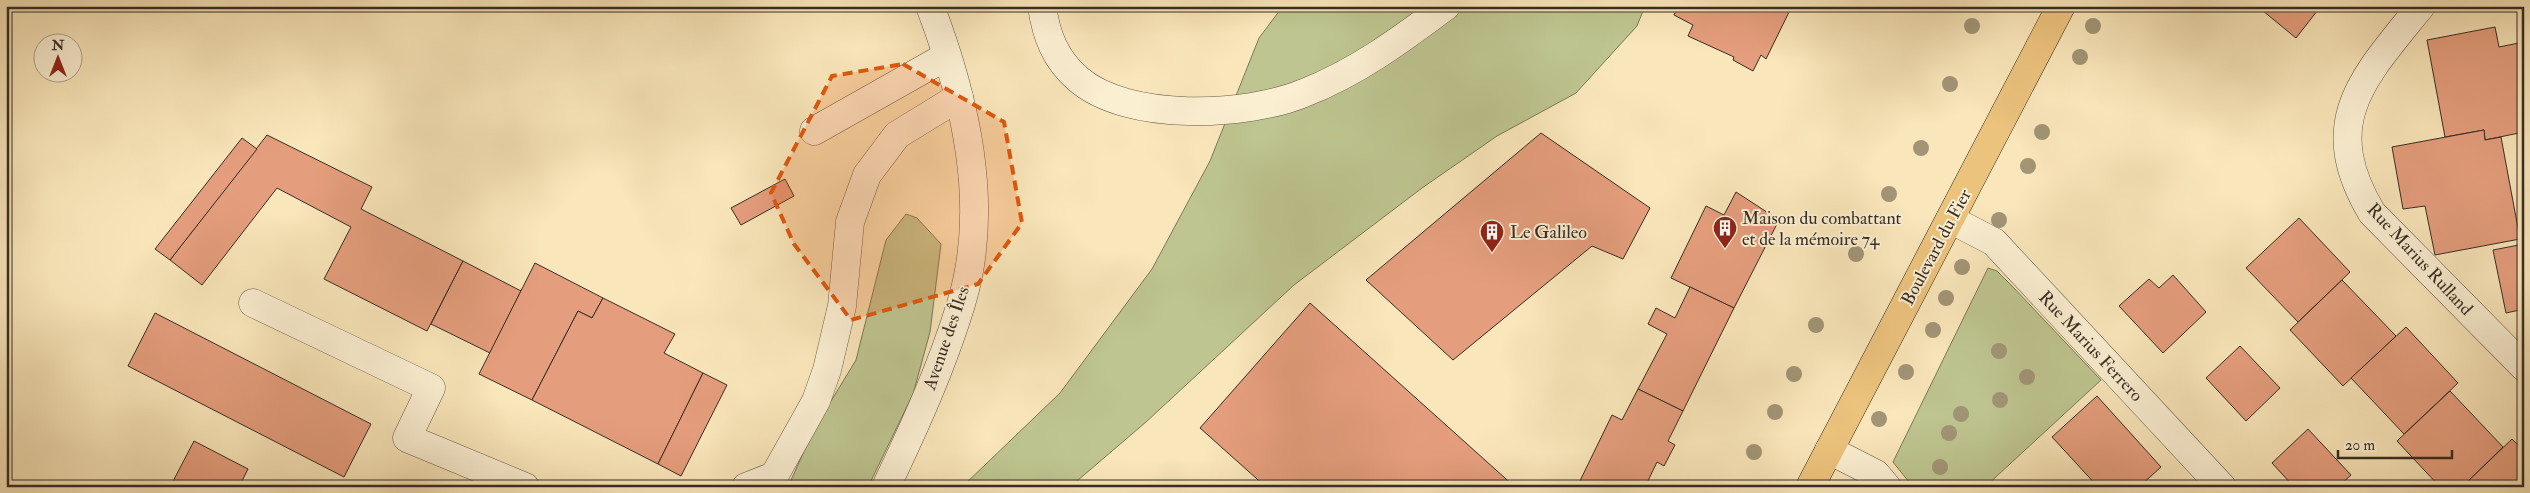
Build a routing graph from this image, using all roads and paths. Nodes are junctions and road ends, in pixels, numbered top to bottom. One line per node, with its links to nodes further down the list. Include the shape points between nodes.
1 (930, 6): 6 (street, Avenue des Îles)
2 (1042, 6): 3 (street, via 1052,47 1079,80 1116,98 1190,112 1266,105 1303,94 1338,78)
3 (1446, 6)
4 (2061, 6): 9 (main road, Boulevard du Fier)
5 (2421, 6): 11 (street, Rue Marius Rulland, via 2367,74 2356,95 2349,118 2351,168 2372,213)
6 (947, 56): 7 (street, Avenue des Îles); 8 (street)
7 (959, 97): 13 (street, via 896,135 867,174 850,222 842,306 827,370 816,401); 16 (street, Avenue des Îles, via 971,164 974,207 968,272 961,303 916,423)
8 (814, 131)
9 (1950, 219): 12 (main road, Boulevard du Fier); 19 (street, Rue Marius Ferrero, via 1994,242)
10 (254, 303): 14 (street, via 431,388 408,438)
11 (2524, 366)
12 (1829, 450): 17 (main road, Boulevard du Fier); 18 (street, via 1876,474)
13 (771, 481): 15 (street)
14 (525, 487)
15 (746, 487)
16 (886, 487)
17 (1810, 487)
18 (1887, 487)
19 (2222, 487)

